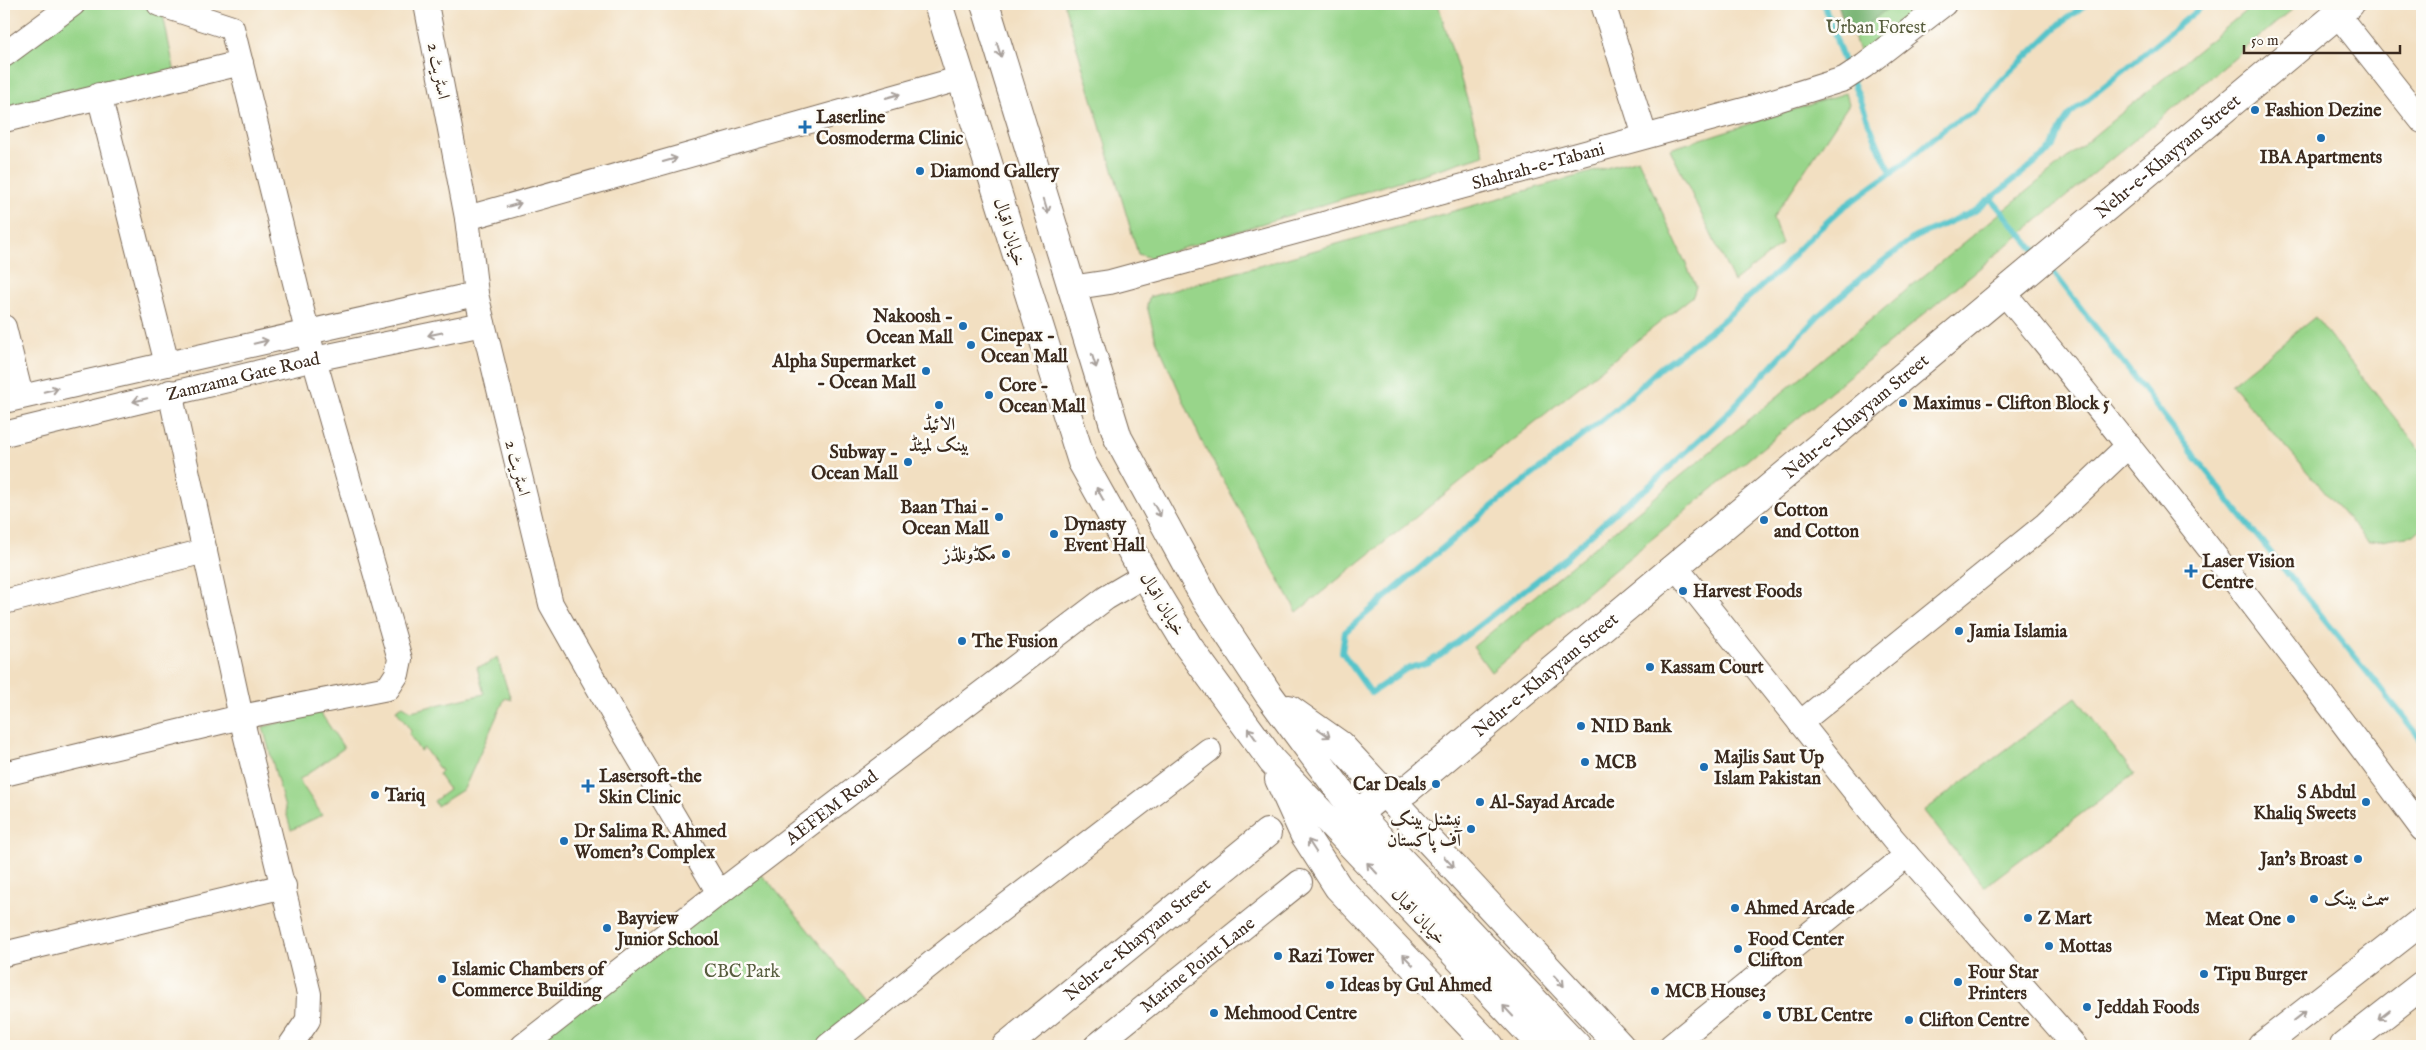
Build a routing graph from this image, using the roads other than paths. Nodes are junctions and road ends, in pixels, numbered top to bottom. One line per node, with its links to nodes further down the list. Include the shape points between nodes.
1 (73, 4): 9 (street)
2 (159, 4): 10 (street, via 232,28)
3 (426, 4): 16 (street, اسٹریٹ 2)
4 (938, 4): 11 (main road, خیابان اقبال)
5 (984, 4): 17 (main road, خیابان اقبال, one-way to 17)
6 (1603, 4): 15 (street)
7 (1944, 4): 15 (street, Shahrah-e-Tabani, via 1844,78 1751,108)
8 (2344, 9): 14 (street); 19 (main road, Nehr-e-Khayyam Street)
9 (4, 55)
10 (241, 63): 12 (street); 22 (street)
11 (962, 78): 16 (street, one-way to 11); 33 (main road, خیابان اقبال, one-way to 11, via 1082,462)
12 (99, 95): 13 (street); 25 (street)
13 (4, 120)
14 (2422, 121)
15 (1645, 136): 17 (street, Shahrah-e-Tabani, via 1110,282)
16 (467, 218): 18 (street, اسٹریٹ 2)
17 (1070, 288): 35 (main road, خیابان اقبال, one-way to 35, via 1118,438 1206,600)
18 (476, 294): 20 (street, اسٹریٹ 2); 22 (street, Zamzama Gate Road)
19 (2005, 294): 30 (street); 32 (main road, Nehr-e-Khayyam Street)
20 (483, 324): 24 (street, Zamzama Gate Road, one-way to 24); 48 (street, اسٹریٹ 2, via 551,604)
21 (4, 327): 28 (street)
22 (308, 331): 23 (street, Zamzama Gate Road, one-way to 22); 24 (street)
23 (233, 348): 25 (street, Zamzama Gate Road); 26 (street)
24 (314, 359): 26 (street, Zamzama Gate Road); 36 (street, via 400,659 397,674 388,688)
25 (166, 364): 28 (street, Zamzama Gate Road, one-way to 25)
26 (240, 376): 27 (street, Zamzama Gate Road)
27 (170, 392): 29 (street, Zamzama Gate Road, one-way to 29); 31 (street)
28 (12, 399)
29 (4, 434)
30 (2129, 445): 37 (street, via 2046,524); 43 (street)
31 (205, 551): 34 (street); 36 (street)
32 (1675, 566): 37 (street); 41 (main road, Nehr-e-Khayyam Street, via 1407,790)
33 (1145, 575): 39 (main road, خیابان اقبال, one-way to 33, via 1188,646); 48 (street, AEFEM Road, via 1106,598)
34 (4, 602)
35 (1269, 695): 41 (main road, one-way to 41, via 1340,745); 42 (main road, خیابان اقبال)
36 (241, 717): 40 (street); 47 (street)
37 (1800, 723): 45 (street)
38 (1209, 750): 54 (street)
39 (1272, 761): 57 (main road, one-way to 39, via 1338,887 1304,834); 58 (main road, خیابان اقبال, one-way to 39)
40 (4, 774)
41 (1384, 792): 42 (main road); 60 (main road, one-way to 60)
42 (1357, 814): 59 (main road, خیابان اقبال)
43 (2422, 829)
44 (1267, 833): 55 (main road, Nehr-e-Khayyam Street)
45 (1907, 855): 61 (street); 62 (street)
46 (1300, 882): 56 (street, Marine Point Lane)
47 (284, 886): 50 (street); 52 (street, via 309,994 308,1020)
48 (719, 893): 53 (street, AEFEM Road)
49 (2422, 921): 63 (main road, one-way to 49)
50 (4, 954)
51 (2422, 985): 64 (main road, one-way to 64)
52 (290, 1046)
53 (524, 1046)
54 (828, 1046)
55 (1006, 1046)
56 (1096, 1046)
57 (1490, 1046)
58 (1542, 1046)
59 (1576, 1046)
60 (1620, 1046)
61 (1671, 1046)
62 (2075, 1046)
63 (2262, 1046)
64 (2344, 1046)

